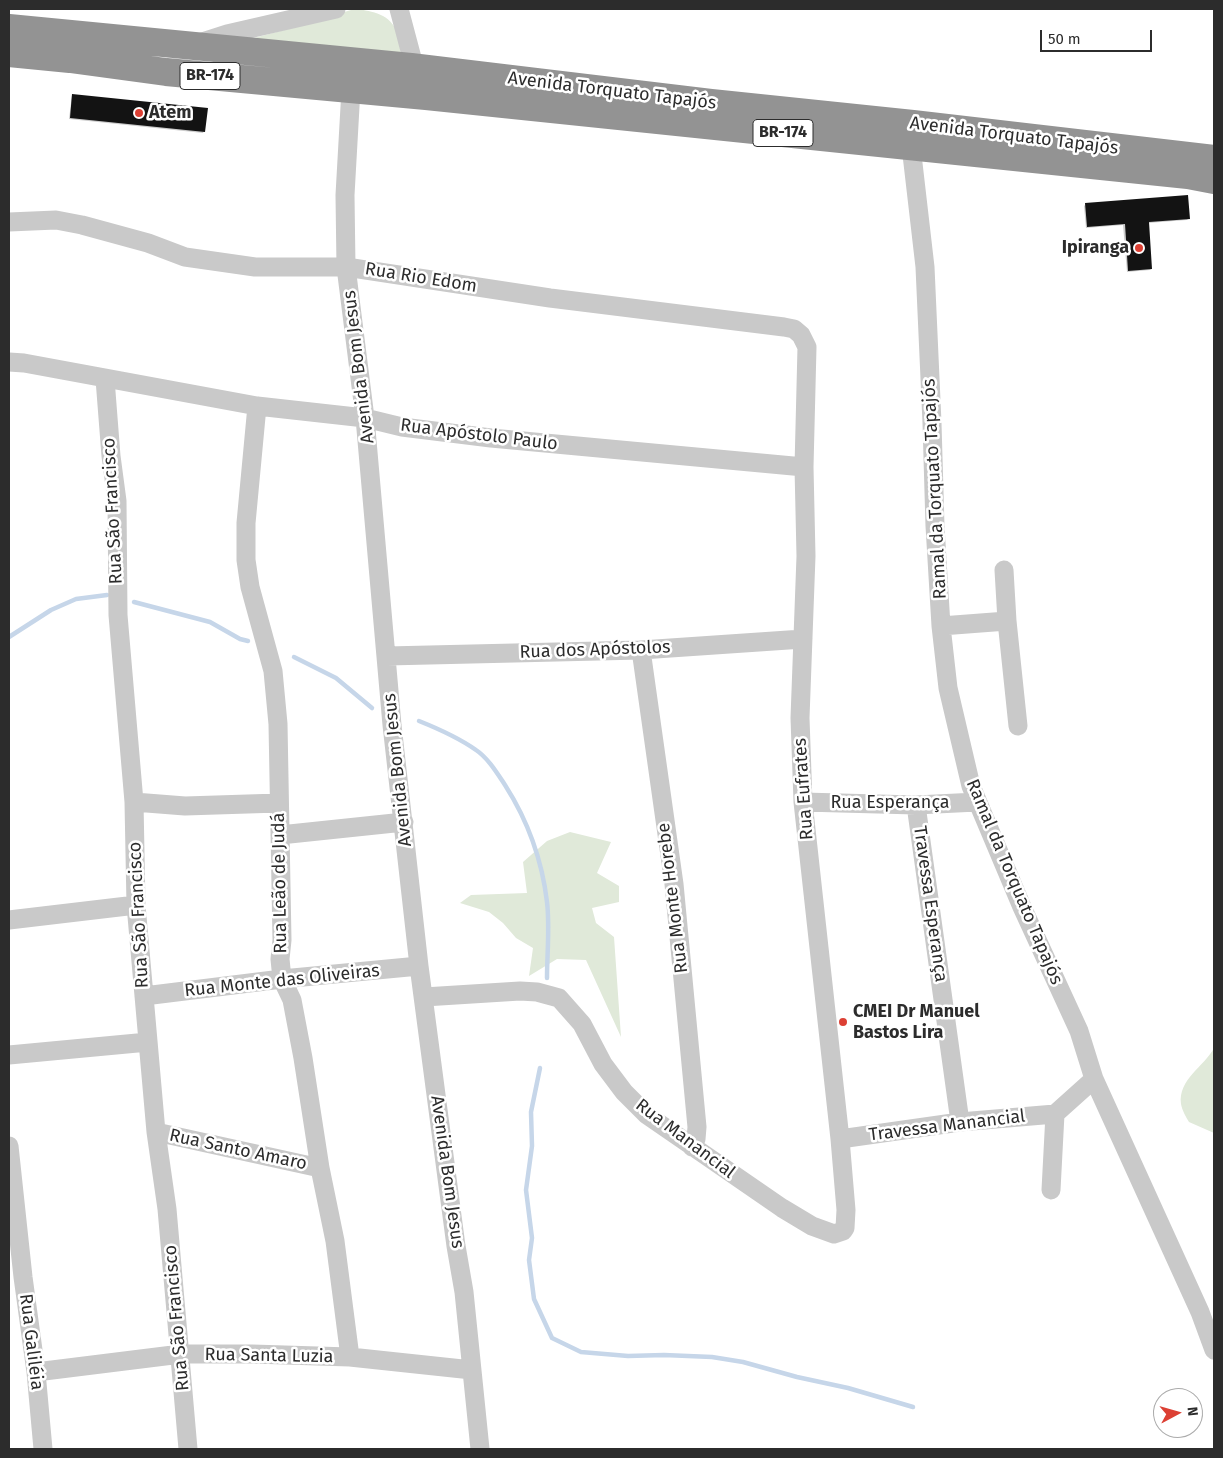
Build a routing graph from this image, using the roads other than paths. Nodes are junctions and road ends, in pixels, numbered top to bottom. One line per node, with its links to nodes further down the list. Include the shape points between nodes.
1 (336, 9): 4 (street)
2 (399, 9): 6 (street, via 412,58)
3 (9, 28): 4 (highway, Avenida Torquato Tapajós / BR-174)
4 (190, 46): 6 (highway, Avenida Torquato Tapajós / BR-174)
5 (9, 53): 7 (highway, Avenida Torquato Tapajós / BR-174)
6 (411, 67): 8 (street, via 403,82); 10 (highway, Avenida Torquato Tapajós / BR-174)
7 (351, 89): 8 (highway, Avenida Torquato Tapajós / BR-174); 13 (street, Avenida Bom Jesus, via 345,195)
8 (380, 92): 9 (highway, Avenida Torquato Tapajós / BR-174)
9 (911, 146): 11 (highway, Avenida Torquato Tapajós / BR-174); 22 (street, Ramal da Torquato Tapajós, via 924,266)
10 (1214, 159)
11 (1214, 180)
12 (9, 222): 13 (street, Rua Rio Edom, via 56,220 148,243 185,257 255,267)
13 (346, 267): 15 (street, Rua Rio Edom, via 550,298 794,329 807,347); 18 (street, Avenida Bom Jesus)
14 (9, 362): 16 (street, Rua Apóstolo Paulo)
15 (807, 367): 19 (street, Rua Eufrates)
16 (105, 379): 17 (street, Rua Apóstolo Paulo); 27 (street, Rua São Francisco, via 116,500 118,615)
17 (257, 406): 18 (street, Rua Apóstolo Paulo); 30 (street, Rua Leão de Judá, via 246,523 246,560 273,671 278,724)
18 (365, 418): 19 (street, Rua Apóstolo Paulo, via 402,427 491,438); 25 (street, Avenida Bom Jesus)
19 (804, 467): 23 (street, Rua Eufrates, via 806,556)
20 (1004, 570): 21 (street)
21 (1008, 621): 22 (street); 26 (street)
22 (941, 626): 29 (street, Ramal da Torquato Tapajós, via 948,688)
23 (803, 639): 24 (street, Rua dos Apóstolos); 28 (street, Rua Eufrates, via 800,718)
24 (640, 650): 25 (street, Rua dos Apóstolos); 48 (street, Rua Monte Horebe, via 674,884 697,1127)
25 (387, 656): 32 (street, Avenida Bom Jesus)
26 (1018, 726)
27 (134, 802): 30 (street, via 185,806); 34 (street, Rua São Francisco)
28 (803, 802): 31 (street, Rua Esperança); 46 (street, Rua Eufrates)
29 (977, 802): 31 (street, Rua Esperança); 42 (street, Ramal da Torquato Tapajós, via 1079,1031)
30 (279, 803): 33 (street, Rua Leão de Judá)
31 (916, 806): 44 (street, Travessa Esperança)
32 (404, 822): 33 (street); 36 (street, Avenida Bom Jesus)
33 (280, 835): 37 (street, Rua Leão de Judá)
34 (136, 905): 35 (street); 38 (street, Rua São Francisco)
35 (9, 920)
36 (420, 966): 37 (street, Rua Monte das Oliveiras); 39 (street, Avenida Bom Jesus)
37 (282, 979): 38 (street, Rua Monte das Oliveiras); 49 (street, Rua Leão de Judá, via 292,1000)
38 (144, 996): 40 (street, Rua São Francisco)
39 (424, 997): 48 (street, Rua Manancial, via 520,990 559,998 582,1024 603,1064 624,1092 647,1115); 56 (street, Avenida Bom Jesus)
40 (148, 1042): 41 (street); 45 (street, Rua São Francisco)
41 (9, 1055)
42 (1094, 1079): 43 (street); 53 (street, Ramal da Torquato Tapajós, via 1200,1312)
43 (1055, 1114): 44 (street, Travessa Manancial); 50 (street)
44 (960, 1122): 46 (street, Travessa Manancial)
45 (156, 1132): 49 (street, Rua Santo Amaro); 54 (street, Rua São Francisco)
46 (840, 1139): 51 (street, Rua Eufrates)
47 (9, 1146): 52 (street, Rua Galiléia)
48 (692, 1147): 51 (street, Rua Manancial, via 782,1208 820,1229 834,1234 843,1231)
49 (320, 1168): 55 (street, Rua Leão de Judá, via 335,1242)
50 (1051, 1190)
51 (846, 1210)
52 (16, 1274): 57 (street, Rua Galiléia)
53 (1214, 1350)
54 (181, 1354): 55 (street, Rua Santa Luzia); 57 (street, Rua Santa Luzia); 59 (street, Rua São Francisco)
55 (350, 1358): 56 (street, Rua Santa Luzia)
56 (472, 1370): 60 (street, Avenida Bom Jesus)
57 (36, 1372): 58 (street, Rua Galiléia)
58 (43, 1449)
59 (188, 1449)
60 (480, 1449)

